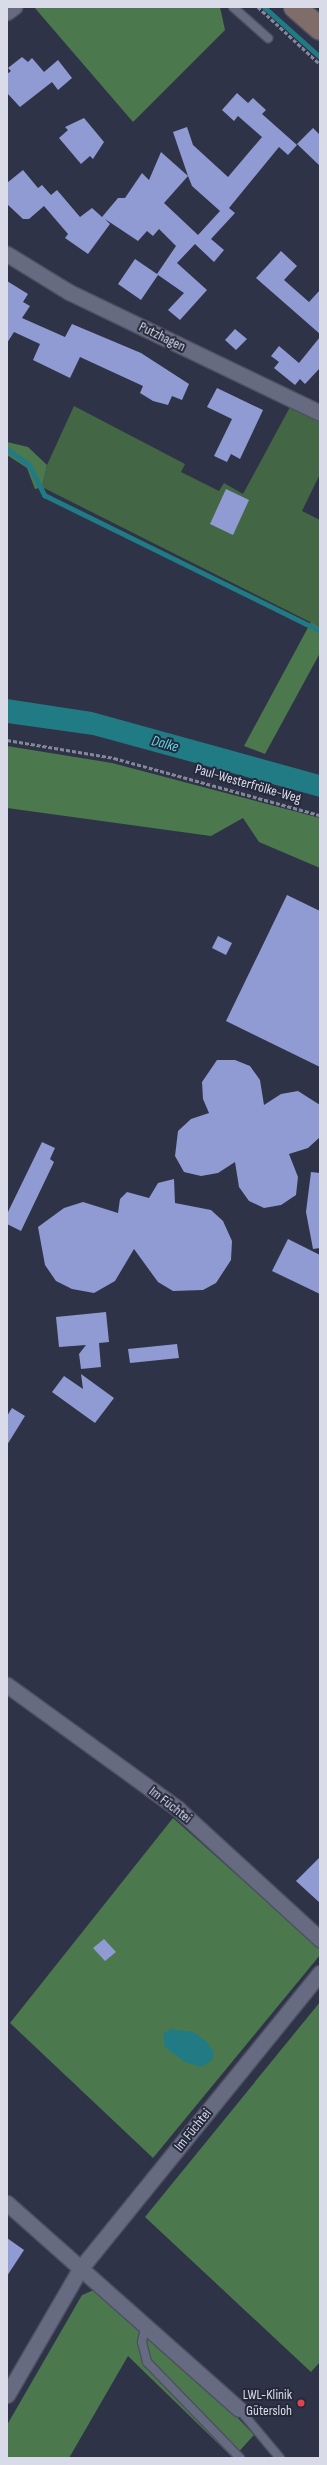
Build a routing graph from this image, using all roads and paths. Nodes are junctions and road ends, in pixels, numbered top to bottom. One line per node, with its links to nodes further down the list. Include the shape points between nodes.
1 (14, 7): 5 (street)
2 (233, 7): 7 (lane)
3 (258, 7): 8 (path)
4 (295, 7): 6 (main road)
5 (7, 12)
6 (320, 30)
7 (268, 38)
8 (320, 64)
9 (7, 254): 10 (street, Putzhagen, via 69,292)
10 (320, 413)
11 (7, 740): 12 (path, Paul-Westerfrölke-Weg, via 114,758)
12 (320, 814)
13 (7, 1686): 14 (street, Im Füchtei, via 178,1809)
14 (320, 1939)
15 (320, 1973): 17 (street, Im Füchtei)
16 (7, 2204): 17 (street)
17 (80, 2269): 18 (street); 19 (street, Im Füchtei)
18 (147, 2324): 20 (street); 21 (lane, via 142,2342 147,2362)
19 (7, 2395)
20 (239, 2409): 22 (lane)
21 (240, 2458)
22 (280, 2458)

